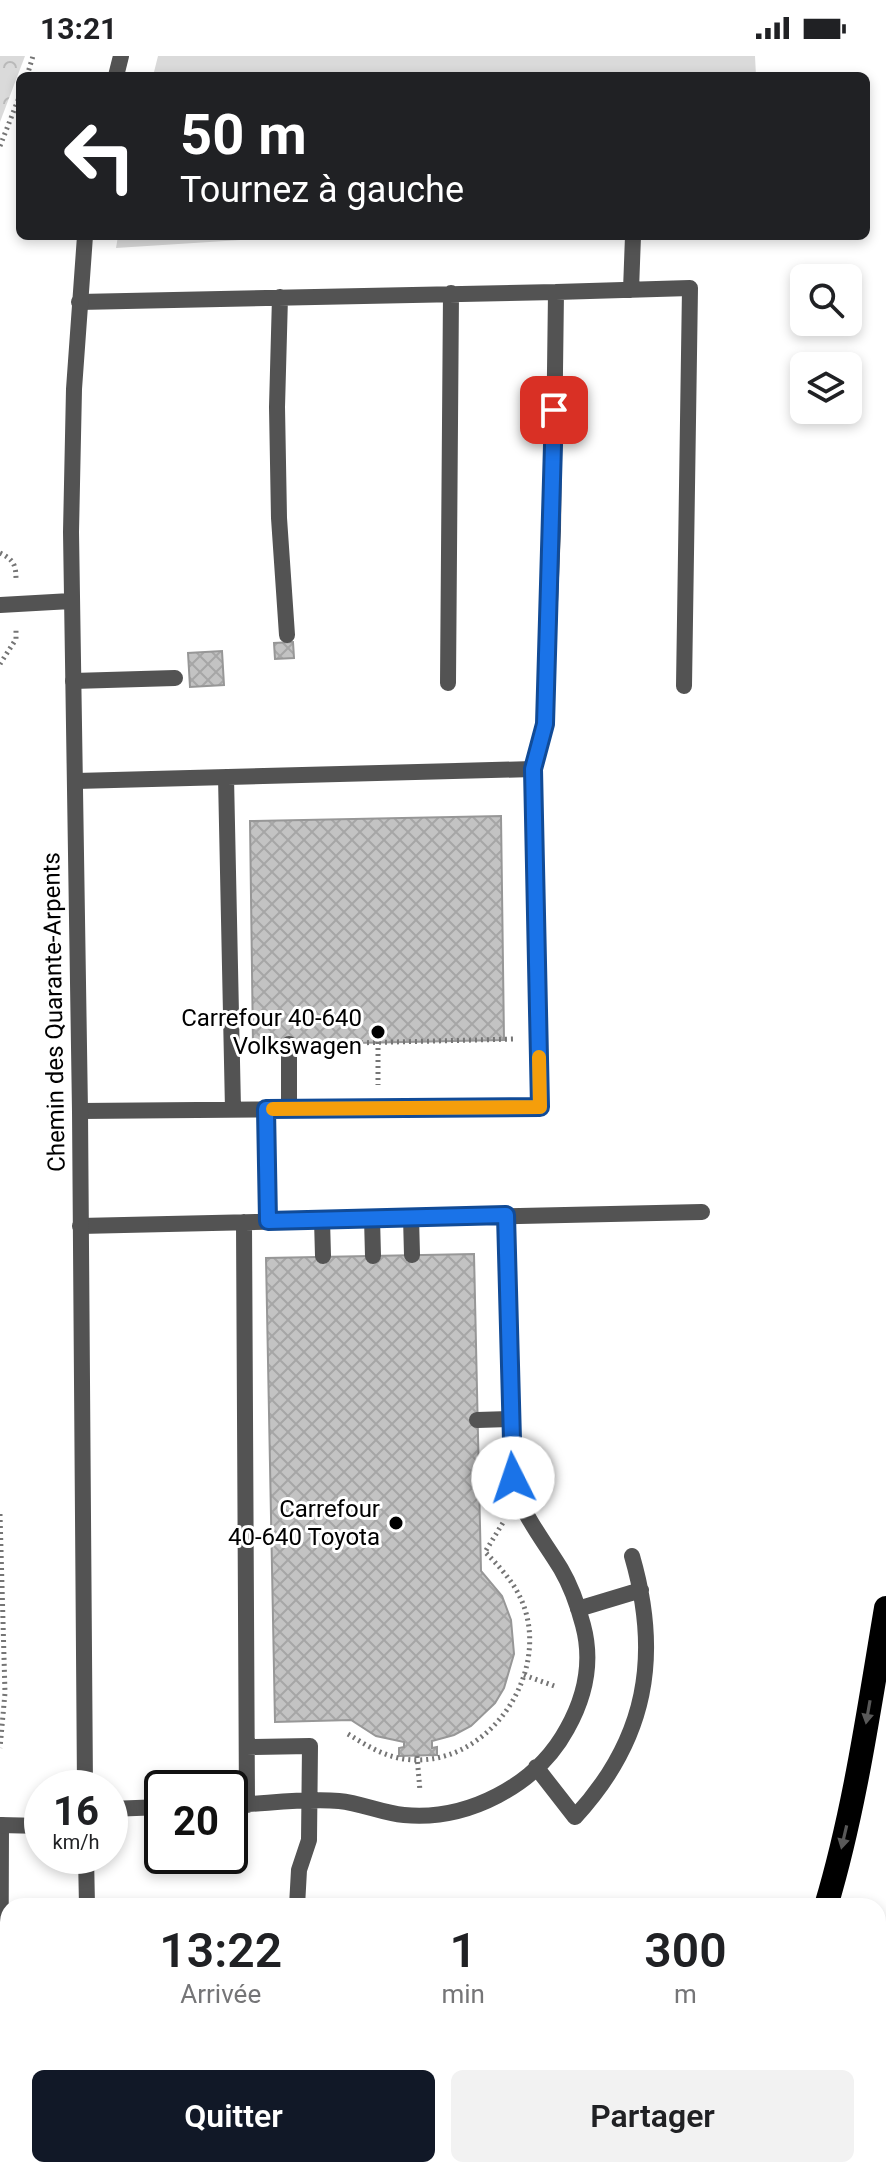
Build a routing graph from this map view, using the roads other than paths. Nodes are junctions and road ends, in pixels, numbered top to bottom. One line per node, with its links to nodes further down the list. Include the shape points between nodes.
1 (85, 240): 7 (street, Chemin des Quarante-Arpents)
2 (633, 240): 3 (street)
3 (631, 290): 4 (street); 14 (street, via 690,288)
4 (556, 292): 5 (street); 15 (street, via 545,724)
5 (451, 293): 6 (street); 13 (street)
6 (280, 297): 7 (street); 10 (street, via 279,518)
7 (79, 302): 8 (street, Chemin des Quarante-Arpents)
8 (71, 601): 9 (street); 12 (street, Chemin des Quarante-Arpents)
9 (0, 605)
10 (287, 635)
11 (175, 678): 12 (street)
12 (73, 681): 17 (street, Chemin des Quarante-Arpents)
13 (448, 683)
14 (684, 686)
15 (533, 769): 16 (street); 21 (street, via 540,1107)
16 (226, 777): 17 (street); 19 (street)
17 (76, 781): 22 (street, Chemin des Quarante-Arpents)
18 (289, 1044): 21 (street)
19 (233, 1109): 20 (street); 22 (street)
20 (266, 1109): 21 (street); 28 (street)
21 (289, 1109)
22 (80, 1111): 30 (street, Chemin des Quarante-Arpents)
23 (702, 1212): 24 (street)
24 (506, 1215): 25 (street); 34 (street)
25 (411, 1217): 26 (street); 31 (street)
26 (372, 1218): 27 (street); 33 (street)
27 (322, 1220): 28 (street); 32 (street)
28 (268, 1221): 29 (street)
29 (244, 1222): 30 (street); 40 (street)
30 (80, 1226): 42 (street, Chemin des Quarante-Arpents)
31 (412, 1255)
32 (323, 1256)
33 (373, 1256)
34 (510, 1419): 35 (street); 39 (street, via 519,1501 563,1572)
35 (477, 1420)
36 (632, 1556): 37 (street)
37 (641, 1590): 39 (street); 41 (street, via 645,1682 618,1759 575,1817)
38 (886, 1608): 52 (highway, one-way to 52, via 851,1809)
39 (578, 1609): 41 (street, via 588,1665 582,1696 565,1734)
40 (247, 1747): 43 (street); 44 (street, via 310,1746)
41 (536, 1767): 44 (street, via 506,1791 444,1814 400,1815 340,1801)
42 (85, 1770)
43 (247, 1770)
44 (310, 1802): 45 (street); 51 (street)
45 (248, 1805)
46 (1, 1825): 47 (street); 49 (street)
47 (24, 1826)
48 (86, 1874): 50 (street)
49 (1, 1898)
50 (87, 1898)
51 (297, 1898)
52 (828, 1898)

